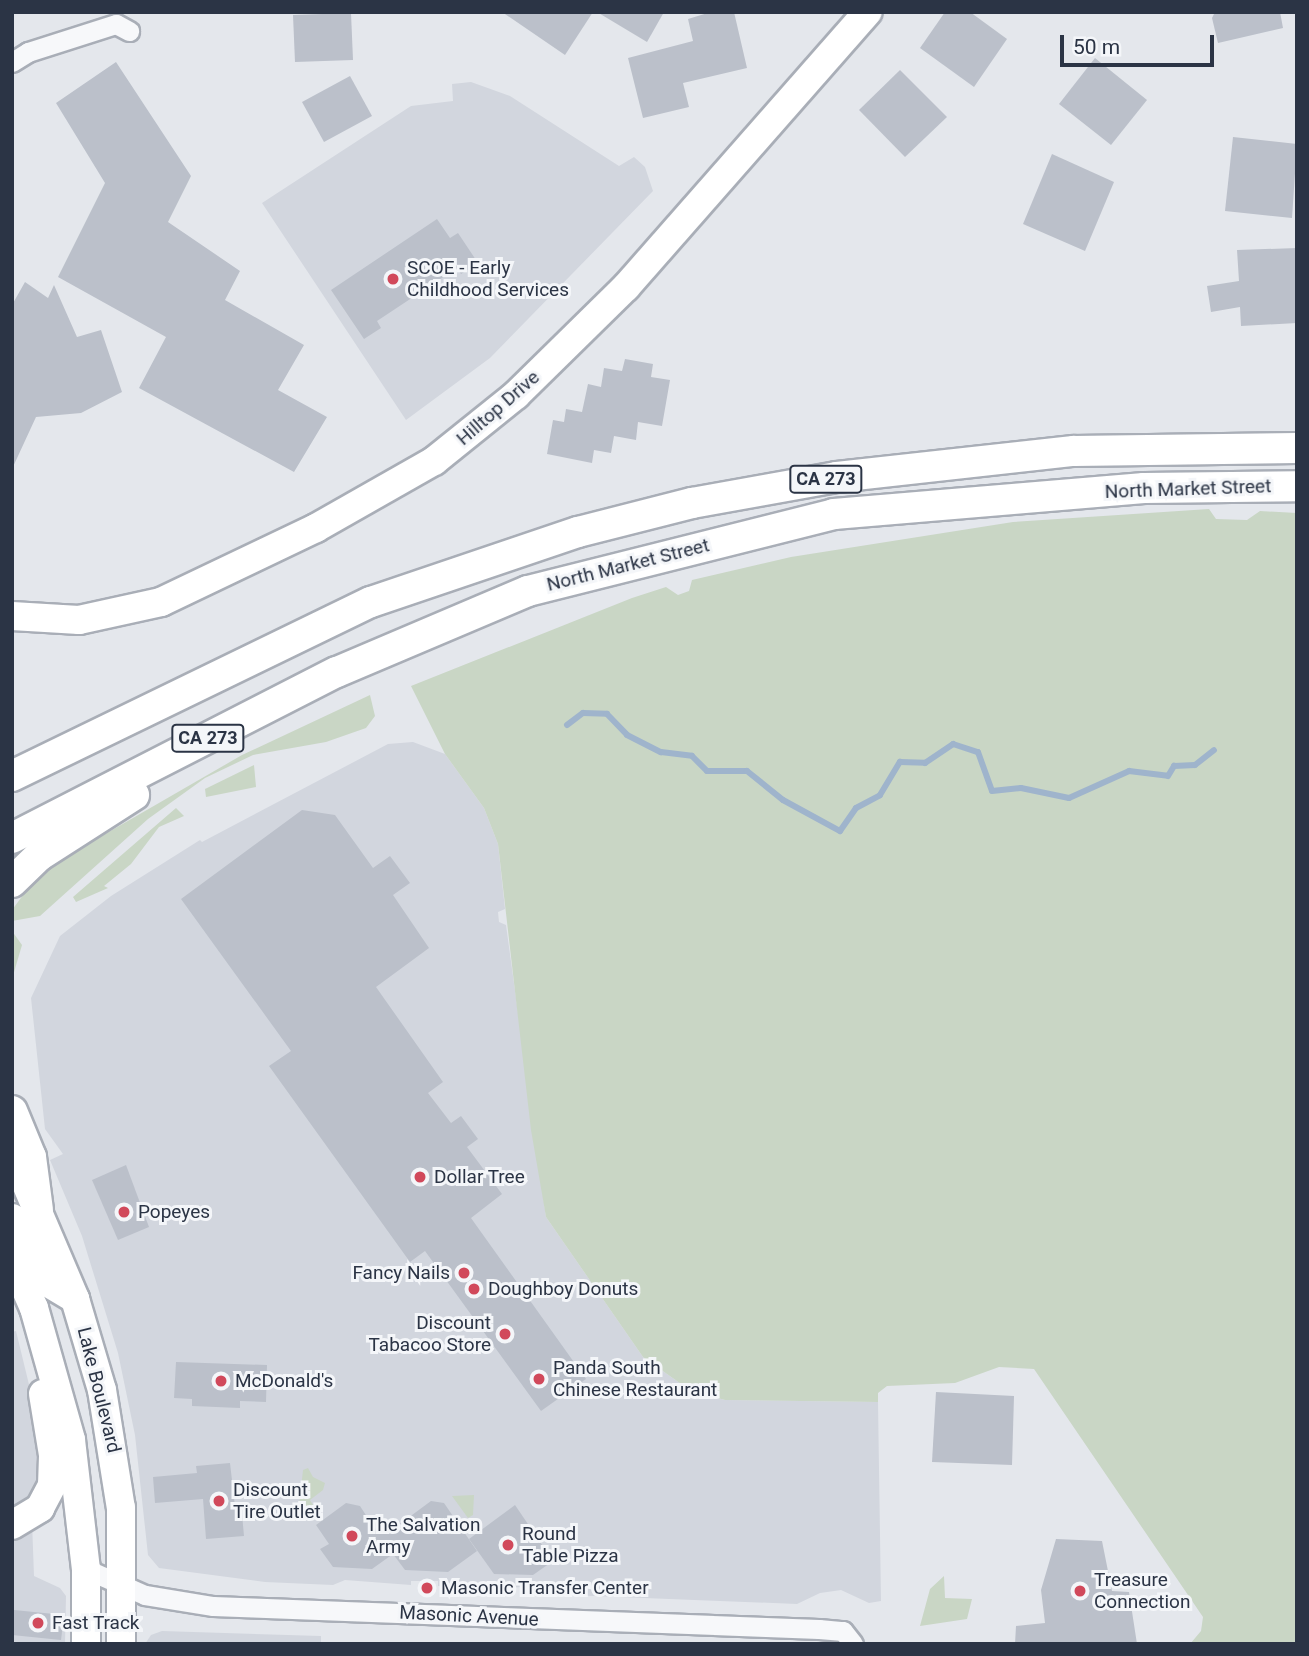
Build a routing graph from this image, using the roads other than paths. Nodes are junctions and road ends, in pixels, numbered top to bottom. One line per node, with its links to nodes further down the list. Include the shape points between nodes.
1 (867, 12): 6 (main road, Hilltop Drive, via 626,287 516,395 433,461 316,528 161,602 79,620)
2 (129, 31): 3 (street, via 116,24 28,52)
3 (12, 62)
4 (1297, 448): 8 (main road, North Market Street / CA 273, via 1074,451 837,477 692,503 578,532 371,602)
5 (1297, 486): 7 (main road, North Market Street / CA 273, via 1144,488 834,514 528,591)
6 (12, 616)
7 (406, 641): 9 (main road, North Market Street / CA 273); 10 (main road, via 363,678 113,808 39,856)
8 (12, 776)
9 (12, 838)
10 (12, 882)
11 (12, 1111): 13 (main road, via 31,1157)
12 (12, 1151): 13 (main road, Lake Boulevard)
13 (25, 1214): 18 (main road, Lake Boulevard, via 75,1299 103,1390 118,1465)
14 (12, 1258): 15 (main road, Lake Boulevard)
15 (43, 1336): 16 (main road, via 37,1364 53,1455 52,1485 40,1508); 17 (main road, Lake Boulevard, via 71,1440)
16 (12, 1525)
17 (86, 1569): 18 (street, Masonic Avenue); 19 (main road, Lake Boulevard)
18 (122, 1584): 20 (main road, Lake Boulevard); 21 (street, Masonic Avenue, via 145,1595 213,1606 819,1629 843,1631)
19 (86, 1644)
20 (121, 1644)
21 (853, 1644)

